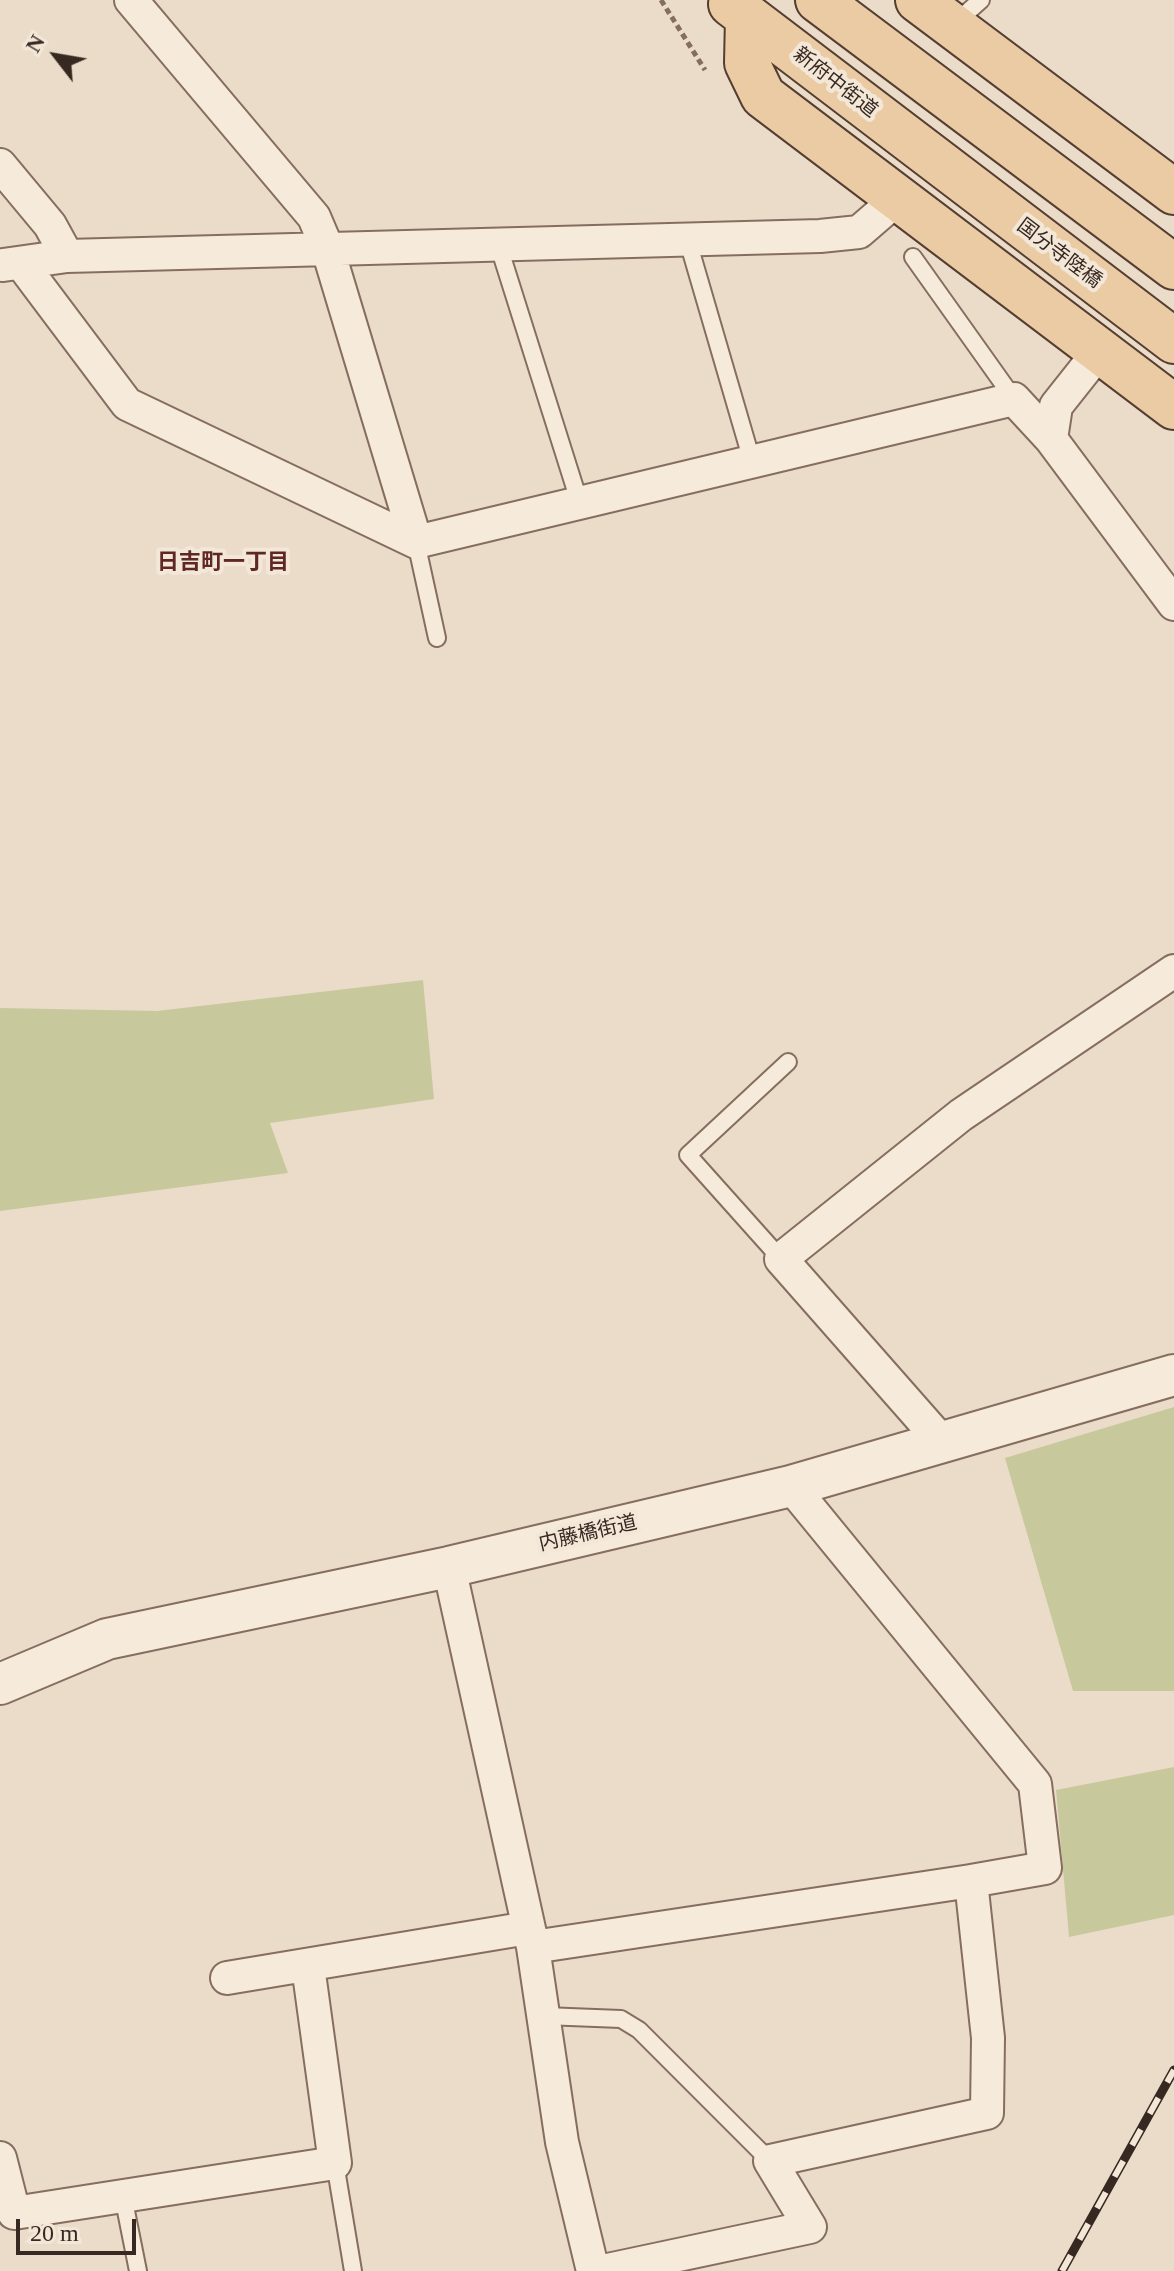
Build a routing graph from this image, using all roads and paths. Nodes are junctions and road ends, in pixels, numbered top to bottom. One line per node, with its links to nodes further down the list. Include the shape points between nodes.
1 (131, 0): 12 (street, via 314,217)
2 (818, 0): 16 (main road)
3 (918, 0): 5 (main road)
4 (737, 8): 7 (main road, 新府中街道); 9 (main road, via 747,63 763,96)
5 (967, 13): 8 (main road)
6 (0, 165): 13 (street, via 50,225)
7 (944, 167): 17 (main road, 国分寺陸橋)
8 (1174, 192)
9 (896, 200): 10 (street, via 859,232); 18 (main road)
10 (687, 238): 11 (street); 22 (lane)
11 (499, 247): 12 (street); 23 (lane)
12 (328, 250): 13 (street); 24 (street)
13 (67, 256): 15 (street)
14 (913, 257): 19 (lane)
15 (11, 264): 24 (street, via 127,404)
16 (1174, 267)
17 (1174, 341)
18 (1098, 353): 20 (main road); 21 (street, via 1056,406)
19 (1014, 399): 21 (street); 22 (street)
20 (1174, 407)
21 (1051, 439): 25 (street)
22 (752, 461): 23 (street)
23 (580, 504): 24 (street)
24 (416, 542): 26 (lane)
25 (1174, 604)
26 (437, 638)
27 (1174, 971): 29 (street, via 961,1115)
28 (788, 1062): 29 (lane, via 688,1155)
29 (781, 1259): 31 (street)
30 (1174, 1375): 31 (street, 内藤橋街道)
31 (942, 1442): 32 (street, 内藤橋街道)
32 (791, 1486): 33 (street, 内藤橋街道); 35 (street, via 1035,1784 1045,1868)
33 (449, 1567): 34 (street, 内藤橋街道, via 107,1639); 36 (street)
34 (0, 1684)
35 (971, 1881): 36 (street); 41 (street, via 988,2038 987,2113)
36 (530, 1937): 37 (street); 39 (street)
37 (308, 1966): 38 (street); 42 (street)
38 (227, 1978)
39 (544, 2016): 41 (lane, via 621,2019 639,2030); 46 (street, via 562,2142)
40 (0, 2158): 43 (street, via 14,2213)
41 (770, 2161): 47 (street, via 810,2227)
42 (335, 2163): 43 (street); 45 (lane)
43 (123, 2196): 44 (lane)
44 (138, 2271)
45 (353, 2271)
46 (593, 2271)
47 (603, 2271)

